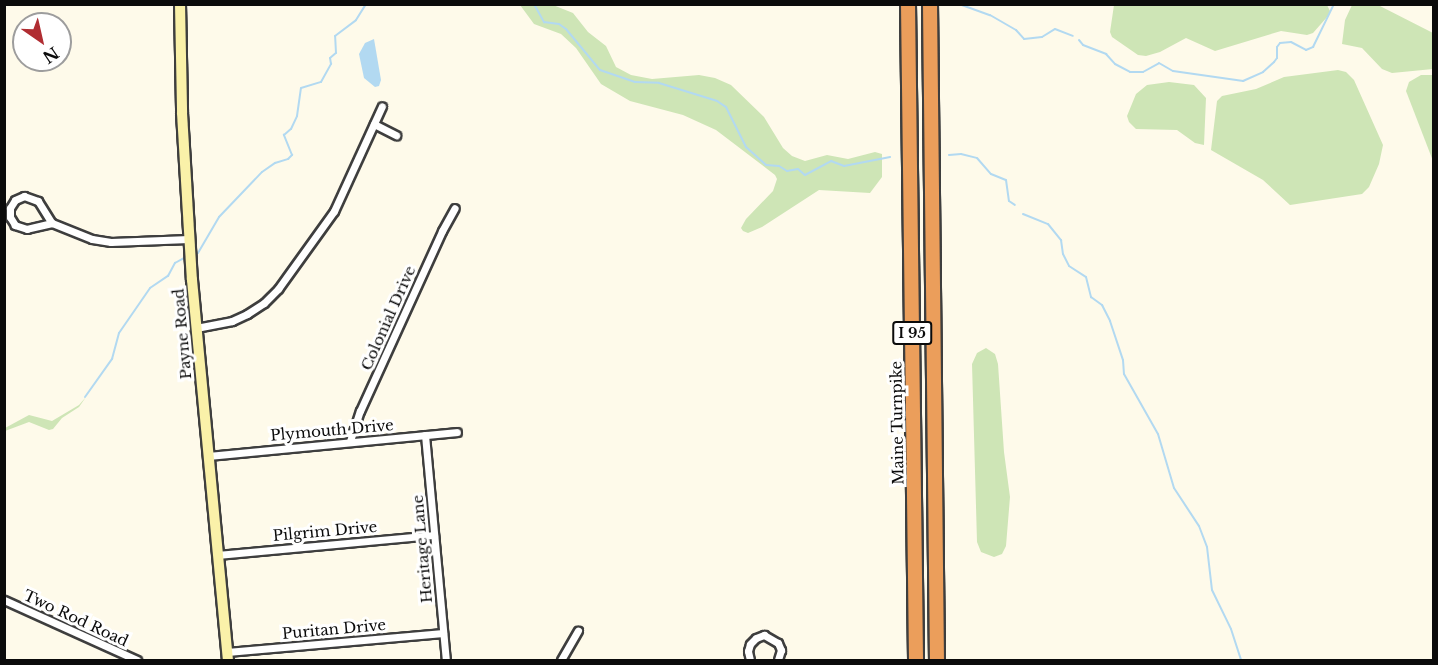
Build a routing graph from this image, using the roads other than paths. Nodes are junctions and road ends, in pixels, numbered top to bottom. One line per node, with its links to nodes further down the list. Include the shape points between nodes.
1 (180, 4): 9 (main road, Payne Road)
2 (908, 4): 26 (highway, Maine Turnpike / I 95)
3 (930, 4): 27 (highway, I 95)
4 (382, 106): 5 (street)
5 (374, 124): 6 (street); 10 (street, via 334,210 278,289 247,314)
6 (396, 135)
7 (455, 208): 13 (street, Colonial Drive, via 360,411)
8 (52, 223): 8 (street, via 33,198 21,197 10,208 11,220 21,228); 9 (street, via 111,242)
9 (189, 239): 10 (main road, Payne Road)
10 (196, 328): 14 (main road, Payne Road)
11 (457, 432): 12 (street, Plymouth Drive)
12 (425, 435): 13 (street, Plymouth Drive); 15 (street, Heritage Lane)
13 (350, 441): 14 (street, Plymouth Drive)
14 (209, 456): 16 (main road, Payne Road)
15 (434, 535): 16 (street, Pilgrim Drive); 19 (street, Heritage Lane)
16 (218, 555): 20 (main road, Payne Road)
17 (4, 600): 21 (street, Two Rod Road)
18 (578, 631): 23 (street)
19 (442, 633): 20 (street, Puritan Drive); 22 (street, Heritage Lane)
20 (228, 656)
21 (137, 660)
22 (446, 660)
23 (561, 660)
24 (750, 660): 25 (street, via 749,646 764,635 778,643)
25 (778, 660)
26 (916, 660)
27 (937, 660)

